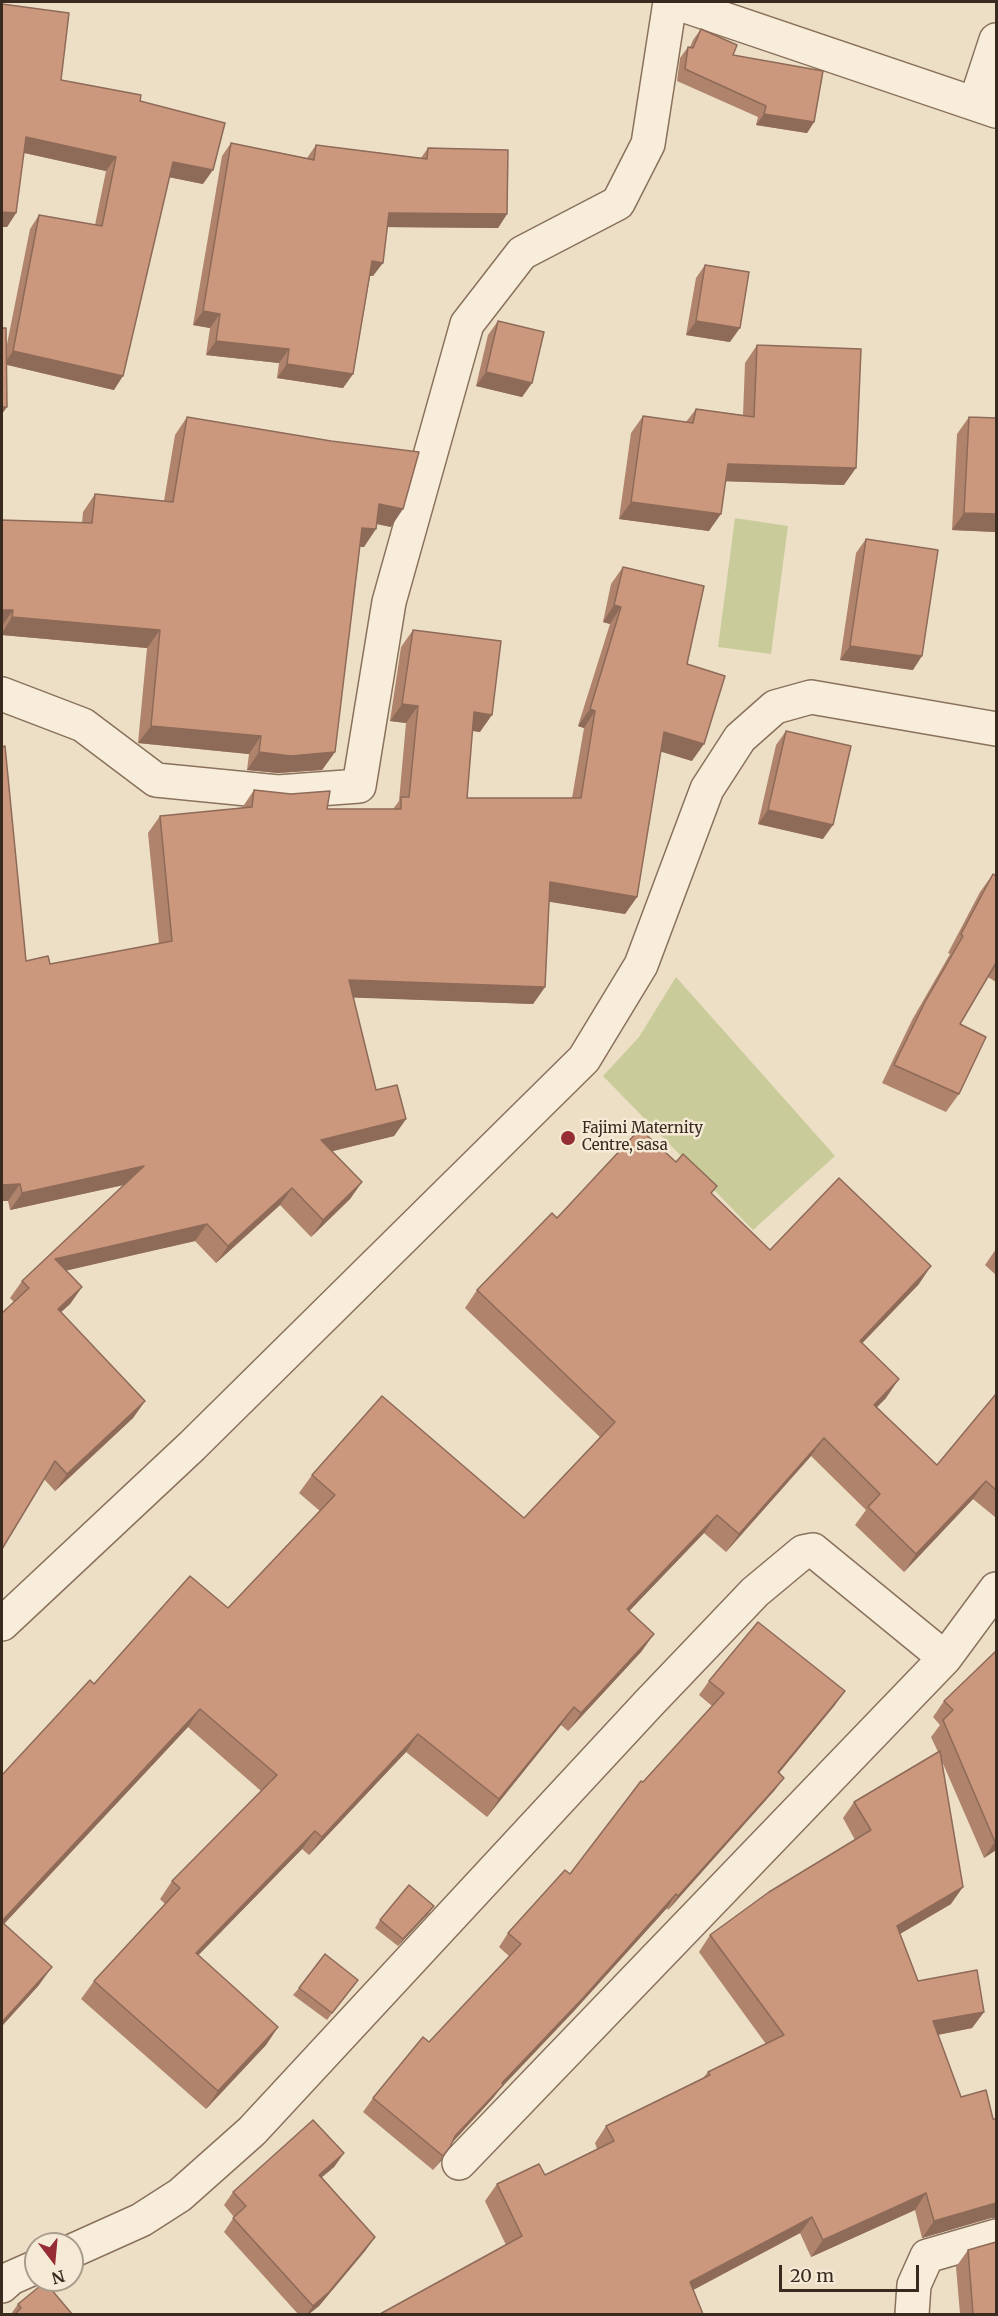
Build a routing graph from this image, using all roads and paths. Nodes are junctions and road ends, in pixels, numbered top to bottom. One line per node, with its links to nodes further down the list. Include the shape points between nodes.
1 (672, 2): 3 (street); 4 (street, via 648,144 618,203 522,253 467,324 389,602 359,786 278,792 156,780 82,725)
2 (996, 40): 3 (street)
3 (986, 108)
4 (2, 694)
5 (996, 729): 7 (street, via 811,697 775,707 740,738 707,789 641,965 584,1059 192,1446)
6 (996, 1589): 8 (street)
7 (2, 1624)
8 (945, 1658): 9 (street); 11 (street, via 813,1550 803,1552 755,1592 657,1694 252,2131 180,2195 141,2220)
9 (459, 2163)
10 (996, 2236): 14 (street, via 927,2256 914,2285)
11 (84, 2246)
12 (24, 2272): 13 (street)
13 (2, 2286)
14 (912, 2314)

